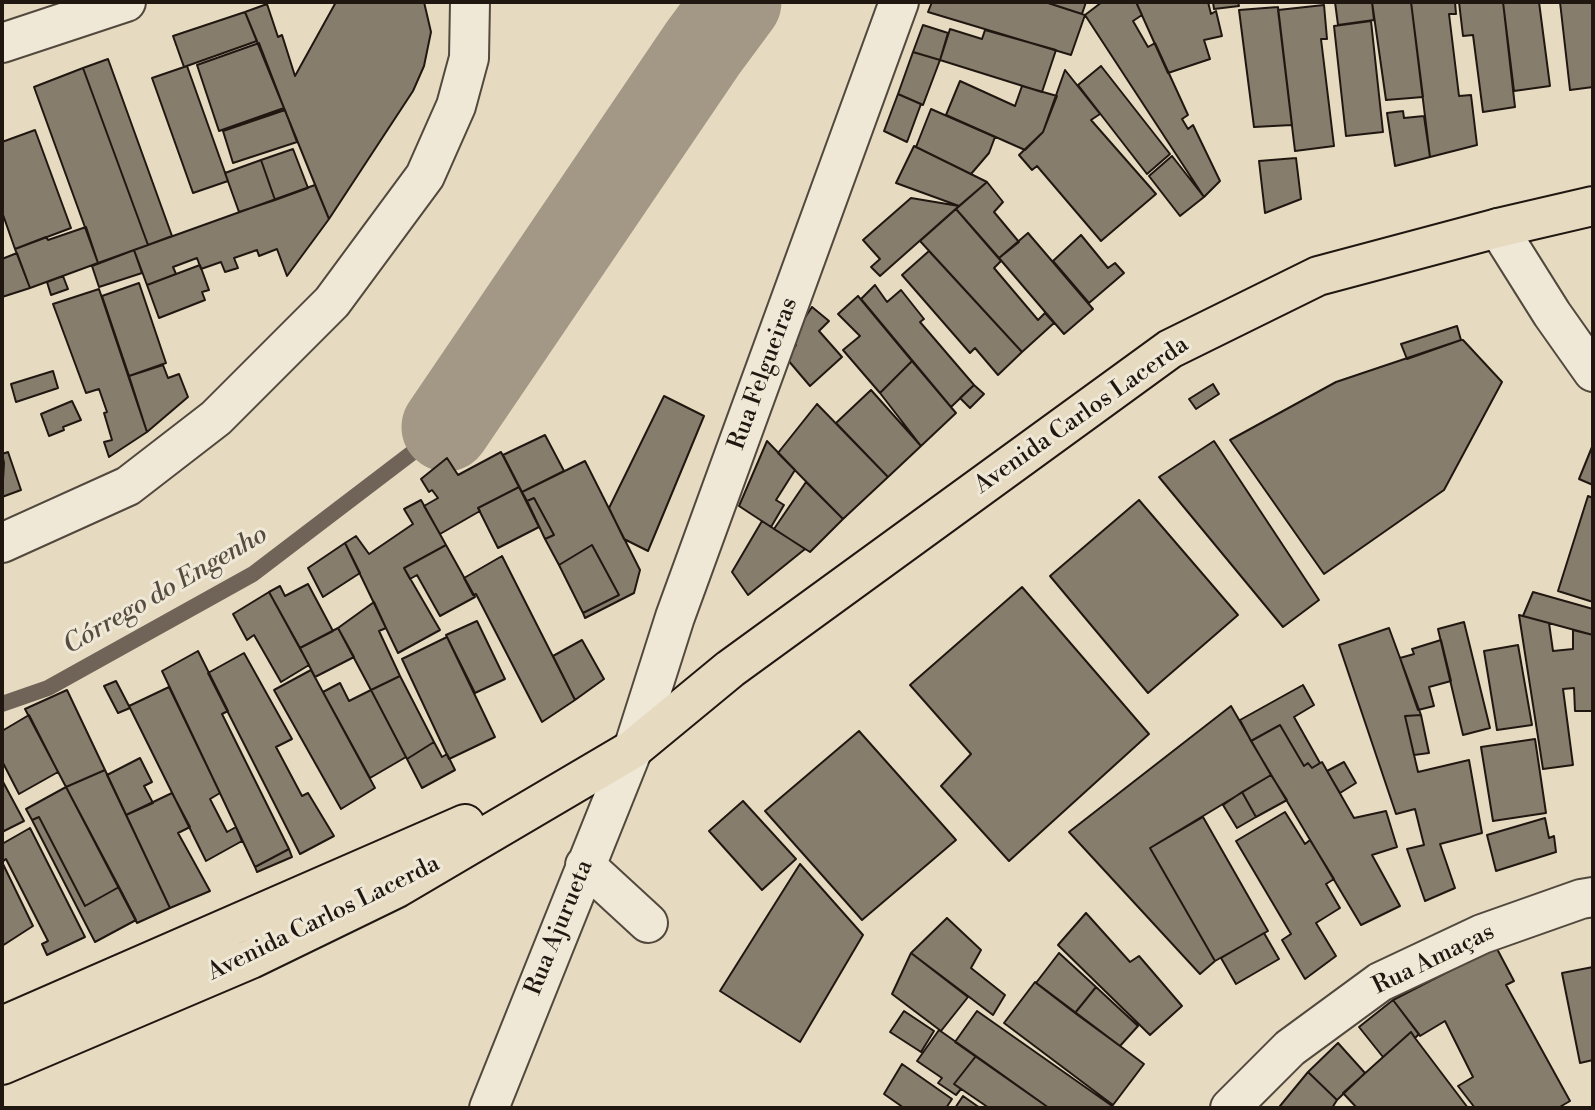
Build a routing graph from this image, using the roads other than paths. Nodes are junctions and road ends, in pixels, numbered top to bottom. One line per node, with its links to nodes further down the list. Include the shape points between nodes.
1 (126, 2): 4 (street)
2 (470, 2): 8 (street, via 469,58 456,106 425,176 332,302 216,418 128,486)
3 (899, 2): 9 (street, Rua Felgueiras, via 675,617)
4 (2, 43)
5 (1593, 206): 6 (main road, Avenida Carlos Lacerda)
6 (1499, 228): 7 (street); 9 (main road, Avenida Carlos Lacerda, via 1318,276 1170,349 730,669)
7 (1593, 372)
8 (2, 543)
9 (633, 749): 10 (street, Rua Ajurueta); 13 (main road, Avenida Carlos Lacerda); 14 (main road, Avenida Carlos Lacerda, via 397,888 251,959)
10 (585, 865): 12 (street); 15 (street, Rua Ajurueta)
11 (1593, 897): 16 (street, Rua Amaças, via 1482,934 1380,982 1290,1048)
12 (648, 923)
13 (2, 1026)
14 (2, 1065)
15 (489, 1108)
16 (1230, 1108)

